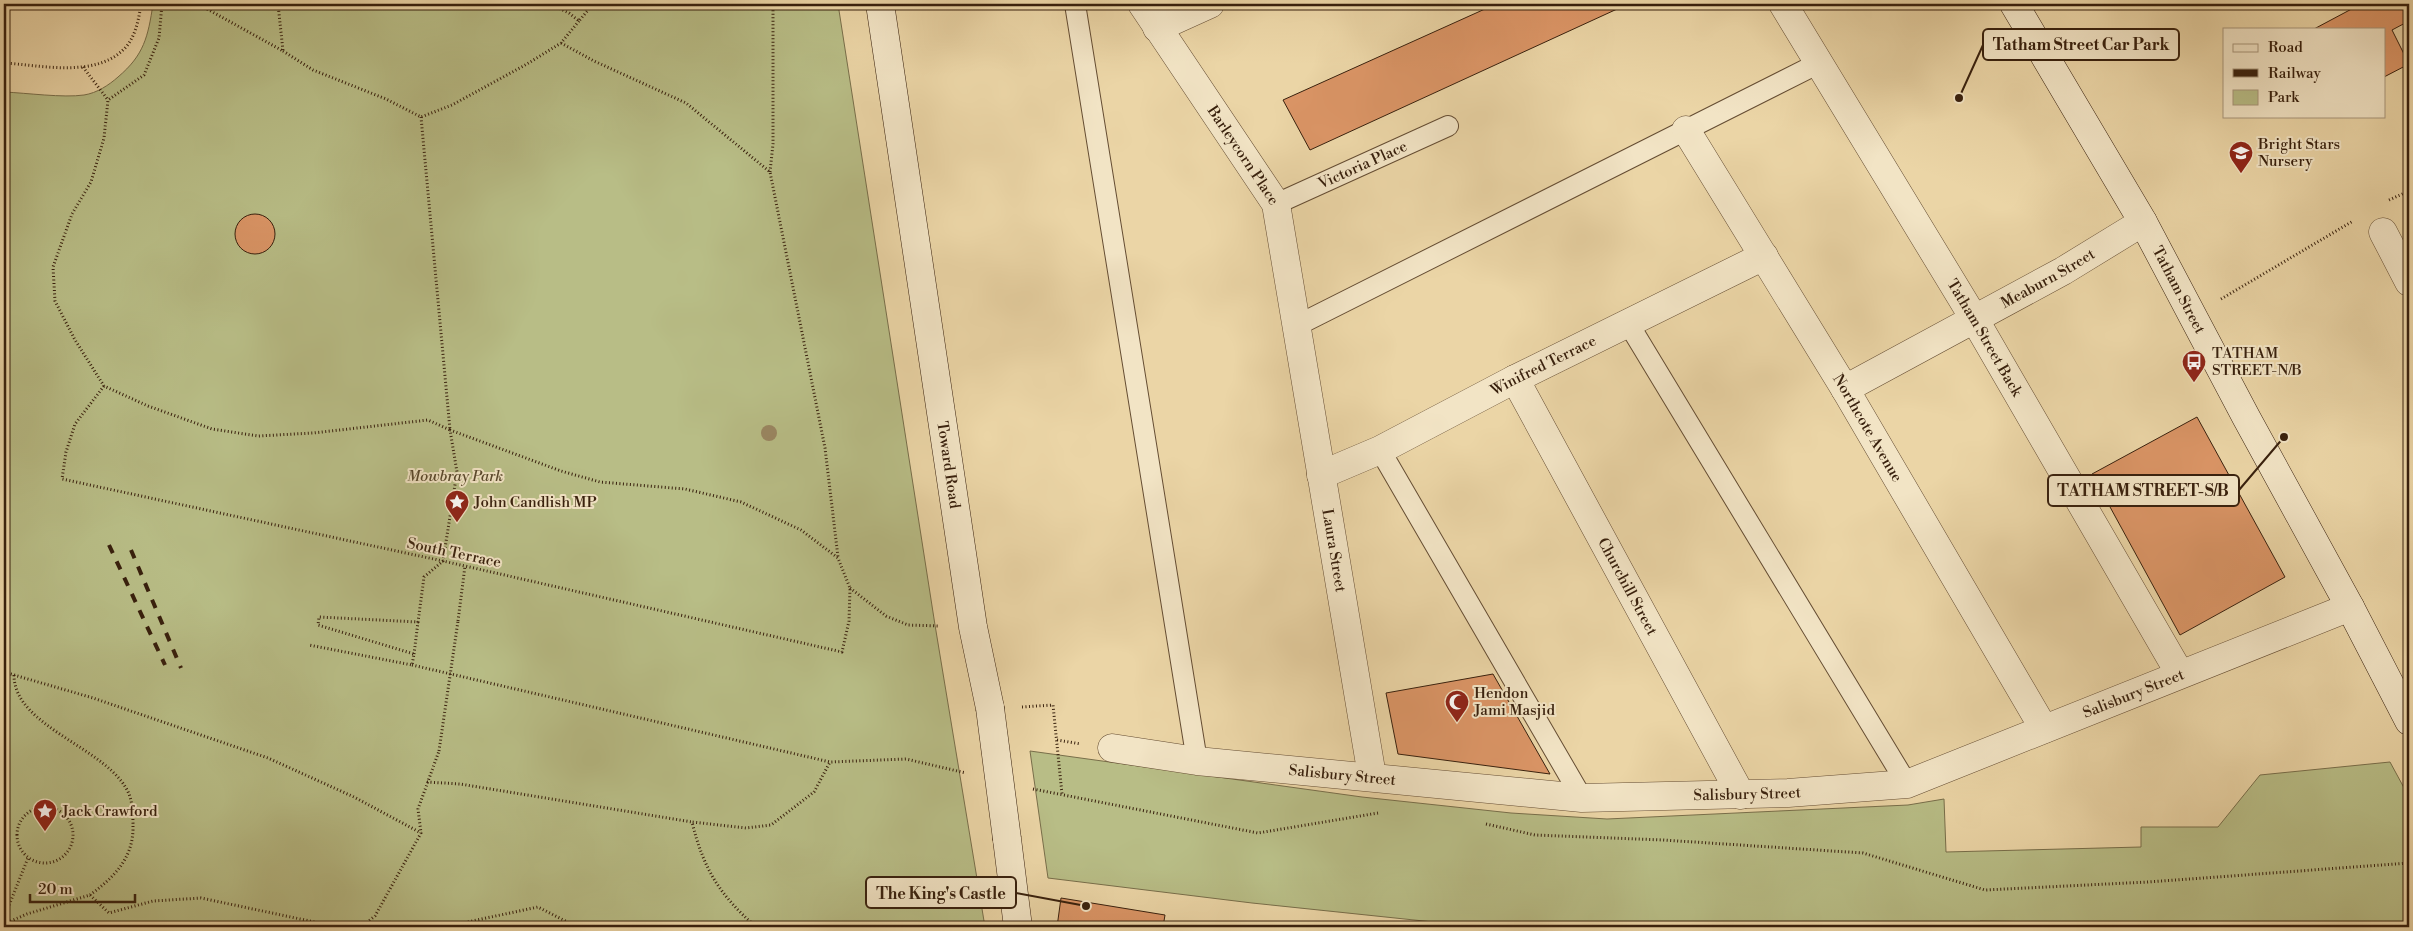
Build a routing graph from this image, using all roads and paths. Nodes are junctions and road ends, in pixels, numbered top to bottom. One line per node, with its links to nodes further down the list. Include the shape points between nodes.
1 (141, 4): 23 (path, via 137,26 126,47 108,60)
2 (152, 4): 3 (path)
3 (162, 4): 24 (path, via 159,38 144,76)
4 (198, 4): 20 (path)
5 (278, 4): 20 (path)
6 (461, 4): 7 (path)
7 (484, 4)
8 (550, 4): 17 (path)
9 (593, 4): 17 (path)
10 (773, 4): 28 (path)
11 (880, 4): 53 (street, Toward Road)
12 (1075, 4): 66 (lane)
13 (1142, 4): 18 (street, Barleycorn Place)
14 (1210, 4): 18 (street)
15 (1783, 4): 22 (street, Tatham Street Back)
16 (2014, 4): 33 (street, Tatham Street)
17 (579, 21): 19 (path)
18 (1158, 28): 31 (street, Barleycorn Place)
19 (561, 43): 25 (path, via 452,105); 28 (path, via 686,102)
20 (283, 51): 25 (path, via 313,70 386,99)
21 (4, 63): 23 (path)
22 (1819, 63): 27 (lane); 38 (street, Tatham Street Back)
23 (83, 67): 24 (path)
24 (108, 100): 42 (path, via 104,138 91,182 72,214 53,267 55,301)
25 (421, 117): 44 (path)
26 (1448, 126): 31 (lane, Victoria Place)
27 (1686, 130): 35 (street, Northcote Avenue); 40 (lane)
28 (770, 172): 47 (path, via 825,448)
29 (2409, 191): 30 (path)
30 (2388, 201)
31 (1276, 204): 40 (street, Barleycorn Place)
32 (2362, 216): 37 (path)
33 (2144, 222): 37 (street, Tatham Street); 38 (street, Meaburn Street)
34 (2383, 232): 36 (street)
35 (1764, 256): 39 (street, Winifred Terrace); 43 (street, Northcote Avenue)
36 (2409, 282)
37 (2192, 316): 51 (street, Tatham Street)
38 (1975, 320): 43 (street, Meaburn Street); 58 (street, Tatham Street Back)
39 (1628, 323): 41 (street, Winifred Terrace); 71 (lane)
40 (1296, 326): 46 (street, Laura Street)
41 (1515, 379): 45 (street, Winifred Terrace); 74 (street, Churchill Street)
42 (104, 386): 44 (path, via 212,429 258,436 428,420); 48 (path, South Terrace, via 75,424 62,479)
43 (1846, 389): 62 (street, Northcote Avenue)
44 (450, 430): 47 (path, via 560,471 600,482 685,489 741,502 801,530); 48 (path, via 457,472)
45 (1380, 450): 46 (street, Winifred Terrace); 75 (lane)
46 (1321, 475): 69 (street, Laura Street)
47 (838, 558): 50 (path)
48 (443, 561): 49 (path, South Terrace); 52 (path, via 424,577)
49 (465, 566): 50 (path, South Terrace, via 842,652 849,621); 70 (path, bridge, via 439,751)
50 (850, 588): 53 (path, via 886,616 908,625)
51 (2350, 607): 58 (street, Salisbury Street); 61 (street, Tatham Street)
52 (418, 622): 55 (path); 55 (path, via 319,617 318,626)
53 (973, 627): 90 (street, Toward Road, bridge, via 990,708)
54 (309, 646): 56 (path)
55 (414, 654): 56 (path)
56 (412, 665): 67 (path)
57 (4, 672): 59 (path)
58 (2180, 674): 62 (street, Salisbury Street)
59 (14, 675): 79 (path, via 93,698 268,758 354,797); 82 (path, via 14,682 26,705 43,722 112,770 129,794 133,838 126,860 108,882)
60 (1045, 706): 63 (path, via 1053,705)
61 (2406, 709)
62 (2044, 729): 71 (street, Salisbury Street)
63 (1057, 740): 64 (path); 73 (path)
64 (1073, 742)
65 (1112, 748): 66 (street, Salisbury Street)
66 (1197, 761): 69 (street, Salisbury Street)
67 (830, 762): 68 (path, via 906,759); 77 (path, via 814,792 771,825 746,828)
68 (967, 773)
69 (1372, 776): 75 (street, Salisbury Street)
70 (427, 782): 77 (path, via 460,784); 79 (path, via 418,809)
71 (1907, 784): 74 (street, Salisbury Street)
72 (1023, 787): 73 (path)
73 (1062, 794): 76 (path, via 1258,833)
74 (1741, 795): 75 (street, Salisbury Street)
75 (1582, 798)
76 (1384, 812)
77 (692, 822): 89 (path, via 700,854 717,886)
78 (1481, 822): 81 (path, via 1535,835 1864,854 1985,890 2148,882)
79 (421, 834): 86 (path, via 375,916)
80 (28, 858): 80 (path, via 18,842 17,833 24,816 40,808 58,810 66,816 73,833 68,850 62,857 45,863); 83 (path)
81 (2409, 862)
82 (90, 895): 84 (path); 85 (path, via 109,913 153,901 201,898)
83 (4, 918)
84 (4, 924)
85 (338, 927)
86 (361, 927)
87 (444, 927): 88 (path, via 538,907)
88 (577, 927)
89 (756, 927)
90 (1018, 927)

